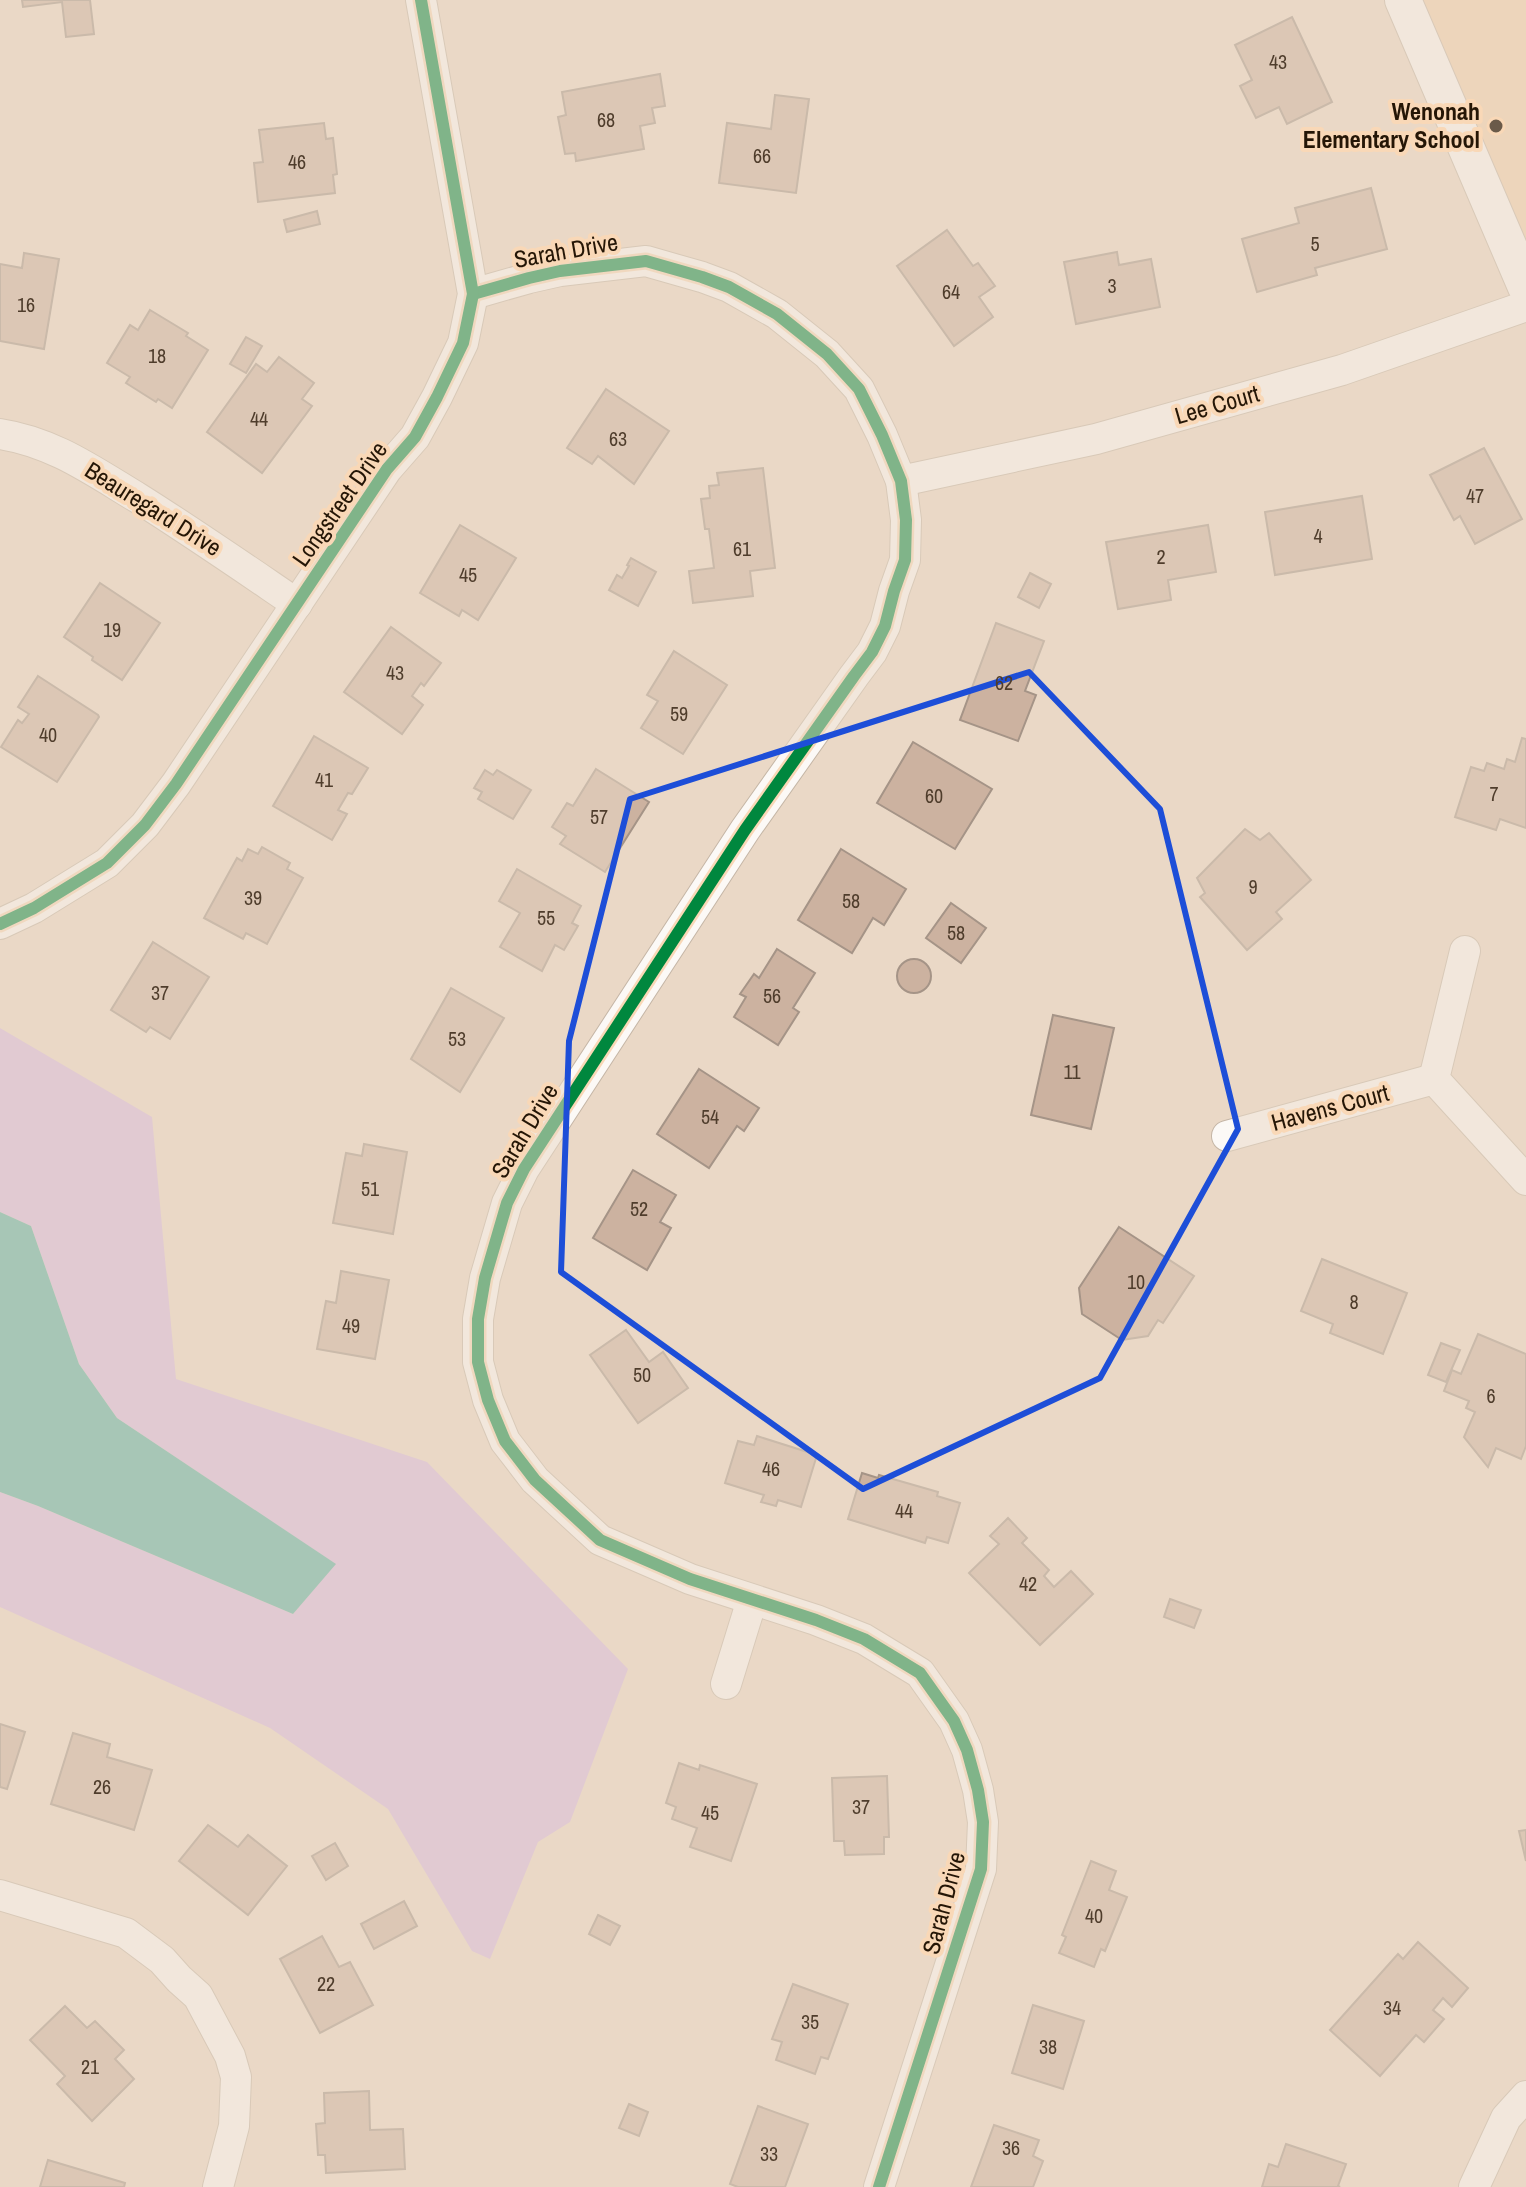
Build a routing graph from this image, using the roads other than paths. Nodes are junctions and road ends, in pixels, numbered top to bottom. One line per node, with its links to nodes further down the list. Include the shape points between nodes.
1 (421, 0): 4 (street, Longstreet Drive)
2 (1403, 0): 3 (street)
3 (1526, 287)
4 (473, 294): 7 (street, Sarah Drive, via 560,271 646,261 729,287 777,314 827,354 859,389); 8 (street, Longstreet Drive, via 463,343 415,437 387,469)
5 (1526, 306): 7 (street, Lee Court, via 1342,370 1096,439)
6 (0, 434): 8 (street, Beauregard Drive, via 24,437 68,455)
7 (901, 481): 14 (street, Sarah Drive, via 905,560 872,652 745,830 524,1169 507,1203 478,1319 478,1362 488,1400 505,1441 535,1480 600,1540)
8 (297, 604): 9 (street, Longstreet Drive, via 145,825 107,863)
9 (0, 924)
10 (1465, 951): 11 (street)
11 (1434, 1079): 12 (street, Havens Court); 13 (street)
12 (1227, 1136)
13 (1526, 1180)
14 (752, 1600): 15 (street); 19 (street, Sarah Drive, via 864,1639 920,1673 954,1721 978,1790 981,1869)
15 (726, 1684)
16 (0, 1895): 18 (street, via 126,1933 198,1996 236,2077 234,2126)
17 (1526, 2096): 20 (street, via 1506,2118)
18 (218, 2187)
19 (879, 2187)
20 (1474, 2187)

